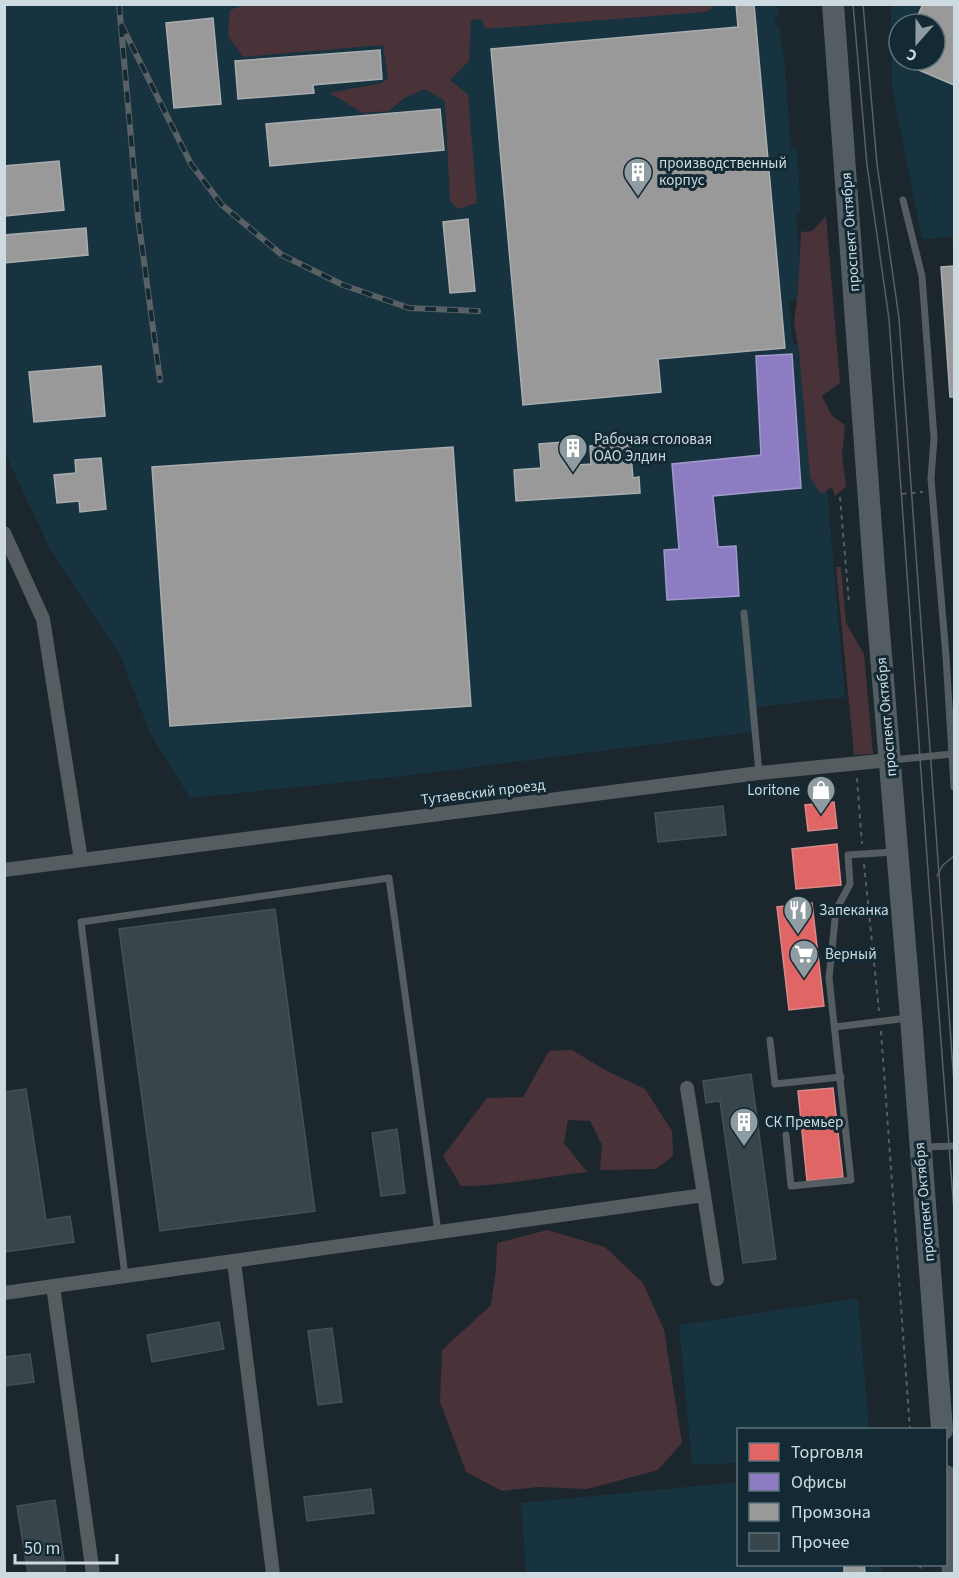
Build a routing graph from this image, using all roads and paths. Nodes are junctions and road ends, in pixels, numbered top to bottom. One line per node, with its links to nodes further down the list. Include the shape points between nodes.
1 (833, 4): 8 (main road, проспект Октября)
2 (903, 200): 7 (lane, via 922,276 934,438 931,480)
3 (840, 496): 5 (path)
4 (4, 533): 14 (street, via 43,619)
5 (849, 603)
6 (744, 613): 10 (lane)
7 (952, 754): 8 (lane); 11 (lane)
8 (890, 760): 9 (street, Тутаевский проезд); 12 (main road, проспект Октября)
9 (856, 763): 10 (street, Тутаевский проезд); 13 (path)
10 (759, 774): 14 (street, Тутаевский проезд)
11 (954, 787)
12 (897, 852): 13 (lane); 16 (main road, проспект Октября)
13 (863, 854): 17 (path); 18 (lane, via 848,855 850,884 836,910 829,978)
14 (81, 861): 15 (street, Тутаевский проезд)
15 (4, 870)
16 (911, 1018): 17 (lane); 24 (main road, проспект Октября)
17 (880, 1022): 18 (lane); 32 (path)
18 (835, 1028): 20 (lane)
19 (770, 1040): 20 (lane, via 775,1084)
20 (841, 1077): 22 (lane, via 851,1180 791,1186)
21 (687, 1088): 25 (street)
22 (786, 1135)
23 (954, 1146): 24 (lane)
24 (919, 1147): 33 (main road, проспект Октября)
25 (704, 1195): 26 (street); 29 (street)
26 (438, 1232): 27 (street); 28 (lane, via 389,878 81,922)
27 (234, 1262): 28 (street); 36 (street)
28 (125, 1276): 30 (street)
29 (717, 1279)
30 (53, 1286): 31 (street); 35 (street)
31 (4, 1293)
32 (910, 1428)
33 (942, 1428)
34 (947, 1500): 37 (main road)
35 (93, 1574)
36 (273, 1574)
37 (953, 1574)

